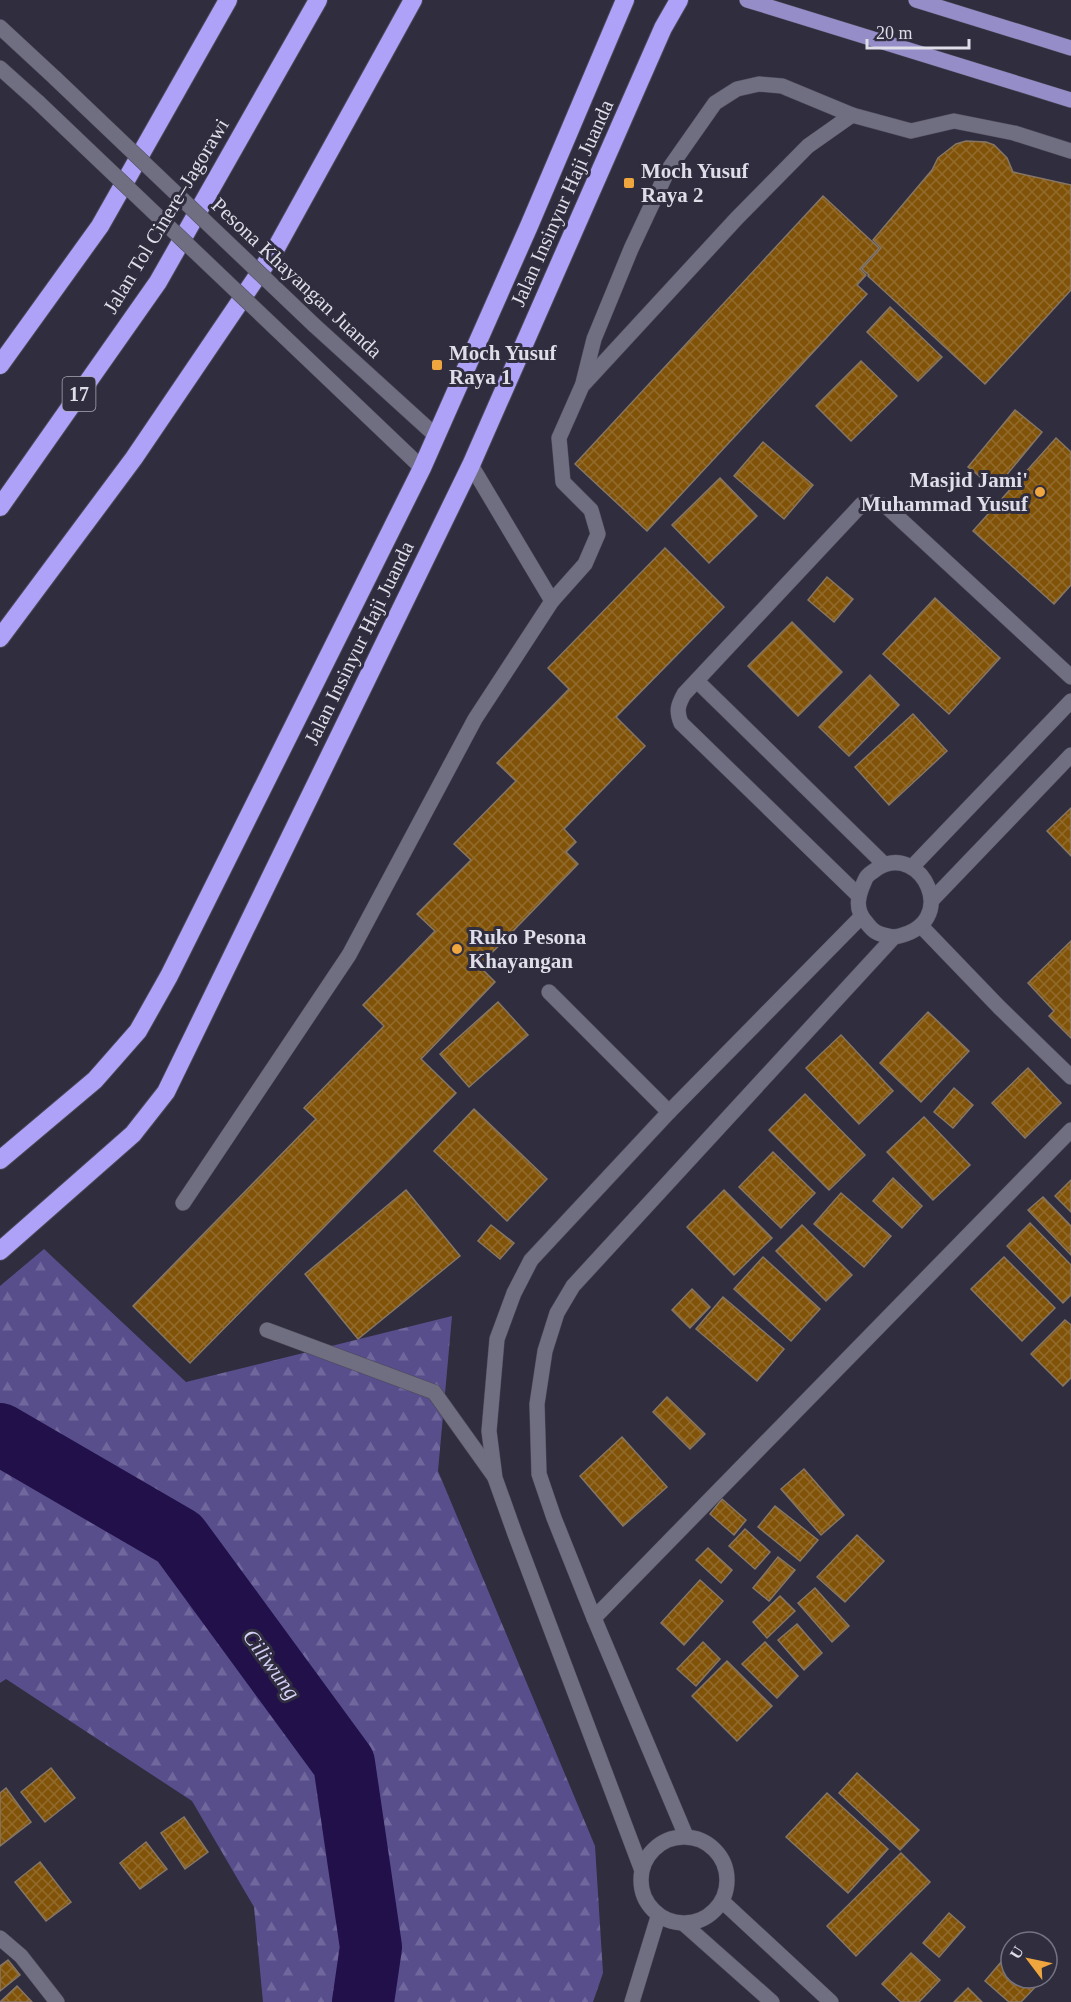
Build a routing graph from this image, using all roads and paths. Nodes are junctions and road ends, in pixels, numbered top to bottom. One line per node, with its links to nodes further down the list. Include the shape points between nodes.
1 (228, 0): 14 (highway, via 100,226)
2 (318, 0): 19 (highway, Jalan Tol Cinere–Jagorawi / 17, via 158,282)
3 (413, 0): 21 (highway, via 275,250 134,458)
4 (625, 0): 16 (highway, Jalan Insinyur Haji Juanda)
5 (679, 0): 17 (highway, Jalan Insinyur Haji Juanda, via 663,28)
6 (747, 0): 11 (main road)
7 (916, 0): 9 (main road)
8 (0, 27): 16 (street, Pesona Khayangan Juanda, bridge)
9 (1071, 48)
10 (0, 68): 18 (street, bridge)
11 (1071, 100)
12 (852, 116): 13 (street, via 911,131 954,121 1014,133); 15 (street, via 808,146); 15 (street, via 782,86 759,84 737,89 715,103 656,192 594,339)
13 (1071, 151)
14 (0, 365)
15 (582, 386): 20 (street, via 559,438 563,483 591,510 597,534 585,564)
16 (435, 435): 18 (highway, Jalan Insinyur Haji Juanda)
17 (471, 465): 20 (street); 39 (highway, Jalan Insinyur Haji Juanda, via 166,1092 133,1134)
18 (422, 468): 37 (highway, Jalan Insinyur Haji Juanda, via 138,1031 95,1080)
19 (0, 507)
20 (552, 601): 38 (street, via 475,719 349,955)
21 (0, 638)
22 (1071, 676): 23 (street, via 887,507 874,502 862,504)
23 (697, 681): 26 (street); 28 (street, via 680,702 681,723)
24 (1071, 701): 27 (street)
25 (1071, 755): 29 (street)
26 (884, 864): 27 (street); 28 (street, via 866,876)
27 (912, 867): 29 (street, via 926,881)
28 (858, 895): 30 (street)
29 (932, 900): 31 (street)
30 (861, 917): 32 (street, via 874,932); 35 (street)
31 (921, 926): 32 (street); 34 (street)
32 (894, 937): 42 (street, via 573,1286 557,1313 545,1351 537,1404 539,1474)
33 (549, 993): 35 (street)
34 (1071, 1077)
35 (669, 1112): 41 (street, via 531,1260 514,1293 497,1339 489,1431)
36 (1071, 1130): 42 (street)
37 (0, 1160)
38 (183, 1203)
39 (0, 1251)
40 (267, 1330): 41 (street, via 434,1392)
41 (495, 1478): 44 (street)
42 (594, 1618): 43 (street)
43 (686, 1836): 44 (street, via 667,1839 651,1851); 45 (street, via 712,1846 722,1858 727,1872)
44 (641, 1868): 46 (street, via 639,1886)
45 (722, 1901): 47 (street, via 706,1918); 52 (street)
46 (658, 1917): 47 (street); 50 (street)
47 (684, 1924): 51 (street)
48 (0, 1938): 49 (street, via 21,1956)
49 (57, 2002)
50 (632, 2002)
51 (772, 2002)
52 (831, 2002)

